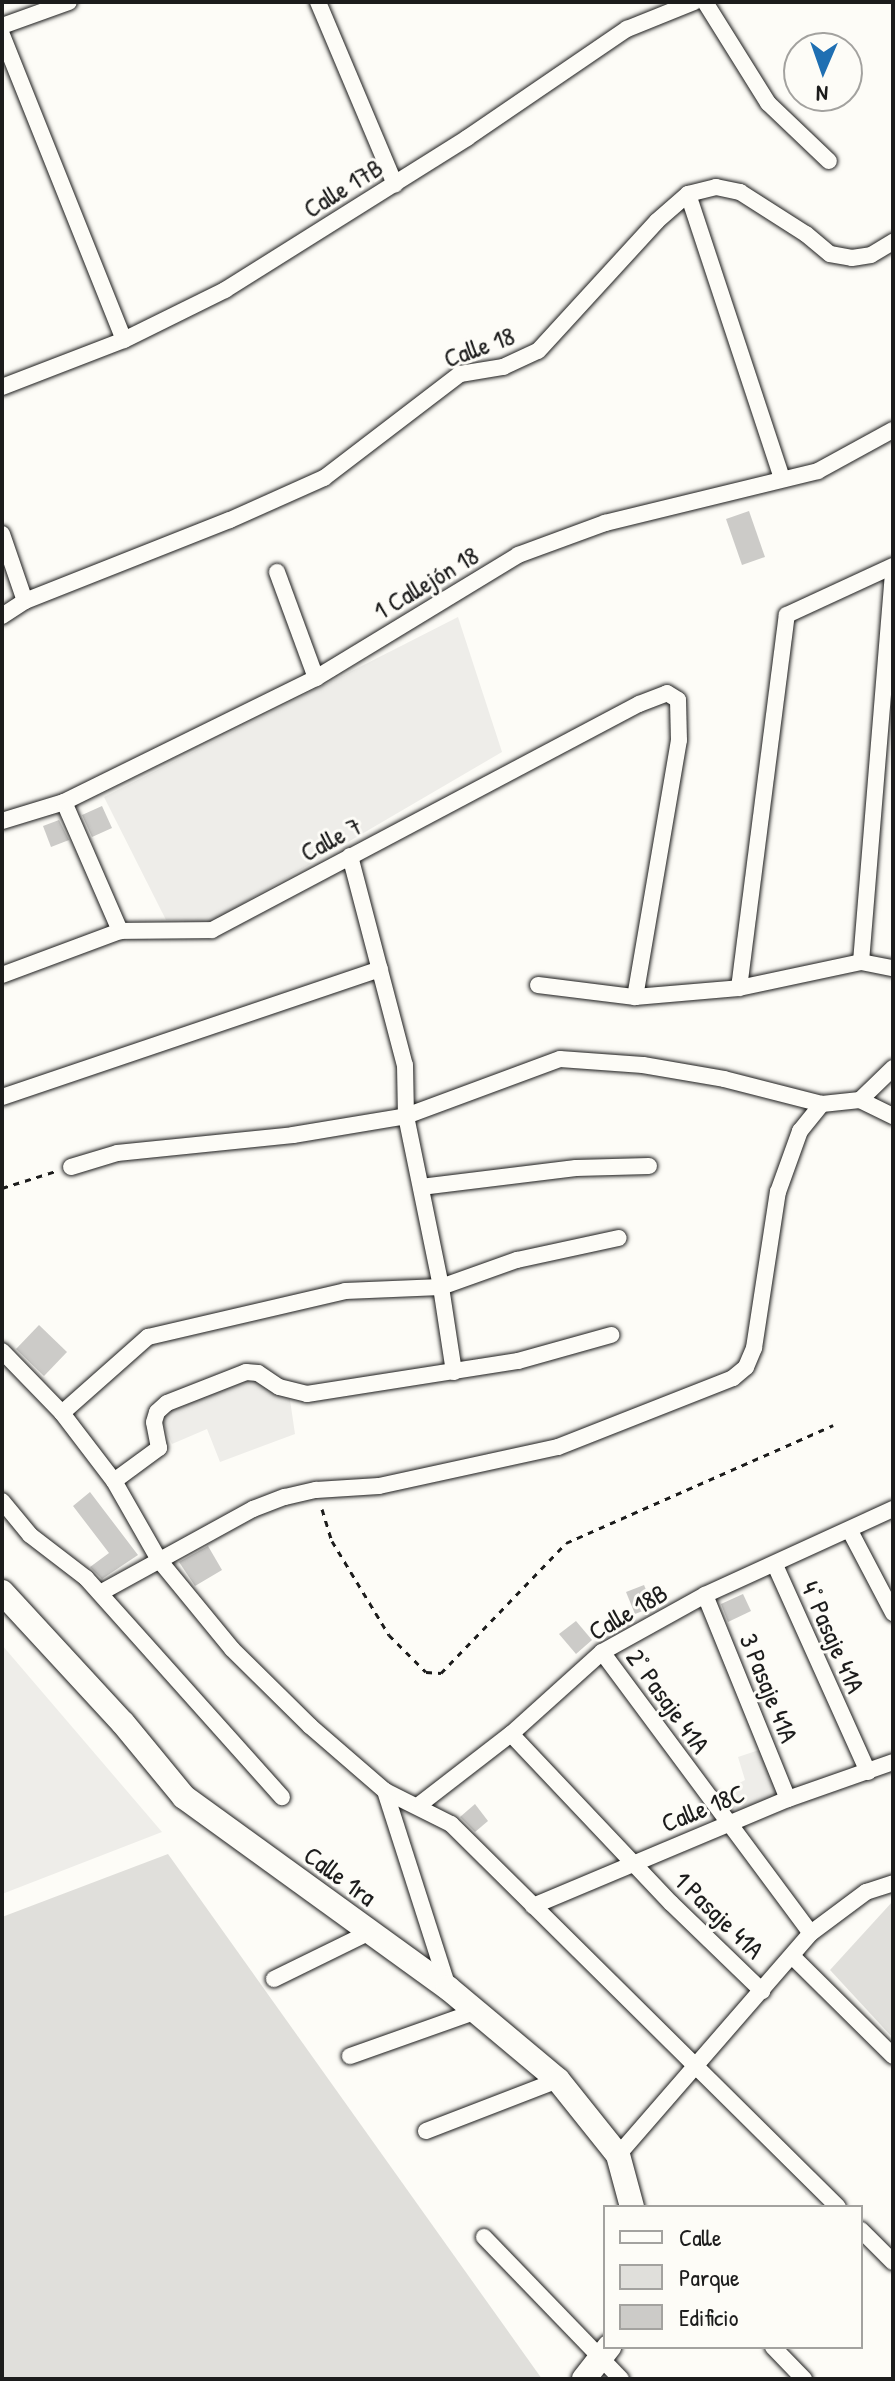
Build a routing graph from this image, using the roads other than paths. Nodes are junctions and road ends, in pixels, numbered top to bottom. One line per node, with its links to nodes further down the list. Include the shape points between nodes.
1 (69, 2): 5 (street)
2 (318, 2): 8 (street)
3 (694, 2): 8 (street, Calle 17B, via 627,29)
4 (705, 2): 7 (street, via 768,103)
5 (2, 26)
6 (2, 35): 11 (street)
7 (829, 161)
8 (395, 184): 11 (street, Calle 17B, via 225,290)
9 (688, 194): 10 (street, via 716,187 740,192 830,254 871,255); 14 (street); 19 (street, Calle 18, via 538,351 503,367 460,374 324,478)
10 (893, 242)
11 (124, 340): 12 (street, Calle 17B)
12 (2, 387)
13 (891, 439): 14 (street, 1 Callejón 18, via 818,471)
14 (782, 479): 21 (street, 1 Callejón 18, via 605,523 518,555)
15 (2, 534): 19 (street)
16 (893, 566): 31 (street, via 787,615)
17 (277, 572): 21 (street)
18 (893, 575): 26 (street)
19 (25, 601): 20 (street, Calle 18)
20 (2, 616)
21 (316, 678): 22 (street, 1 Callejón 18)
22 (64, 802): 23 (street, 1 Callejón 18); 25 (street)
23 (2, 821)
24 (350, 856): 25 (street, Calle 7, via 212,930); 28 (street); 32 (street, Calle 7, via 667,693 678,700 679,740)
25 (120, 931): 29 (street, Calle 7)
26 (861, 962): 27 (street); 31 (street)
27 (893, 968)
28 (380, 969): 34 (street); 37 (street, via 405,1065)
29 (2, 975)
30 (538, 985): 32 (street)
31 (739, 988): 32 (street)
32 (635, 997)
33 (893, 1068): 35 (street)
34 (2, 1097)
35 (860, 1100): 36 (street); 38 (street)
36 (822, 1104): 37 (street, via 643,1065 560,1059); 52 (street, via 800,1131 778,1192 754,1348 746,1367 733,1378 558,1447 379,1486 316,1490 253,1509)
37 (406, 1116): 40 (street, via 293,1135 117,1153); 41 (street)
38 (893, 1116)
39 (649, 1166): 41 (street, via 576,1168)
40 (71, 1167)
41 (421, 1187): 43 (street)
42 (619, 1238): 43 (street, via 517,1260)
43 (441, 1287): 46 (street); 47 (street, via 345,1291 148,1337)
44 (611, 1335): 46 (street)
45 (2, 1351): 47 (street)
46 (454, 1372): 48 (street, via 307,1394 246,1372 167,1403 154,1422 159,1448)
47 (62, 1413): 48 (street)
48 (114, 1481): 52 (street)
49 (2, 1501): 55 (street, via 30,1535)
50 (893, 1509): 51 (street, Calle 18B)
51 (850, 1531): 53 (street, Calle 18B); 57 (street)
52 (159, 1560): 55 (street); 62 (street, via 232,1649)
53 (775, 1565): 56 (street, Calle 18B); 61 (street, 4° Pasaje 41A)
54 (2, 1592): 70 (street, Calle 1ra, via 184,1797)
55 (100, 1593): 63 (street)
56 (705, 1595): 58 (street, Calle 18B); 64 (street, 3 Pasaje 41A)
57 (893, 1613)
58 (602, 1652): 59 (street, Calle 18B); 66 (street, 2° Pasaje 41A)
59 (511, 1734): 65 (street, Calle 18B); 67 (street, 1 Pasaje 41A)
60 (893, 1762): 61 (street, Calle 18C)
61 (868, 1772): 64 (street, Calle 18C)
62 (385, 1791): 65 (street); 74 (street)
63 (282, 1797)
64 (788, 1799): 66 (street, Calle 18C)
65 (419, 1805): 69 (street, via 451,1824)
66 (728, 1824): 67 (street, Calle 18C); 71 (street, 2° Pasaje 41A)
67 (632, 1862): 69 (street, Calle 18C); 75 (street, 1 Pasaje 41A)
68 (893, 1883): 71 (street, via 866,1892)
69 (533, 1906): 79 (street)
70 (370, 1932): 73 (street); 74 (street, Calle 1ra)
71 (811, 1933): 72 (street)
72 (792, 1956): 75 (street); 78 (street)
73 (274, 1979)
74 (448, 1988): 76 (street, Calle 1ra)
75 (762, 1991): 79 (street)
76 (474, 2012): 77 (street); 80 (street, Calle 1ra)
77 (350, 2056)
78 (893, 2056)
79 (695, 2067): 82 (street); 84 (street)
80 (558, 2080): 81 (street); 82 (street, Calle 1ra)
81 (426, 2131)
82 (618, 2155): 83 (street, Calle 1ra)
83 (633, 2205)
84 (836, 2205)
85 (863, 2232): 87 (street)
86 (484, 2237): 89 (street)
87 (893, 2262)
88 (775, 2349): 92 (street)
89 (606, 2352): 90 (street); 91 (street)
90 (584, 2379)
91 (621, 2379)
92 (804, 2379)

